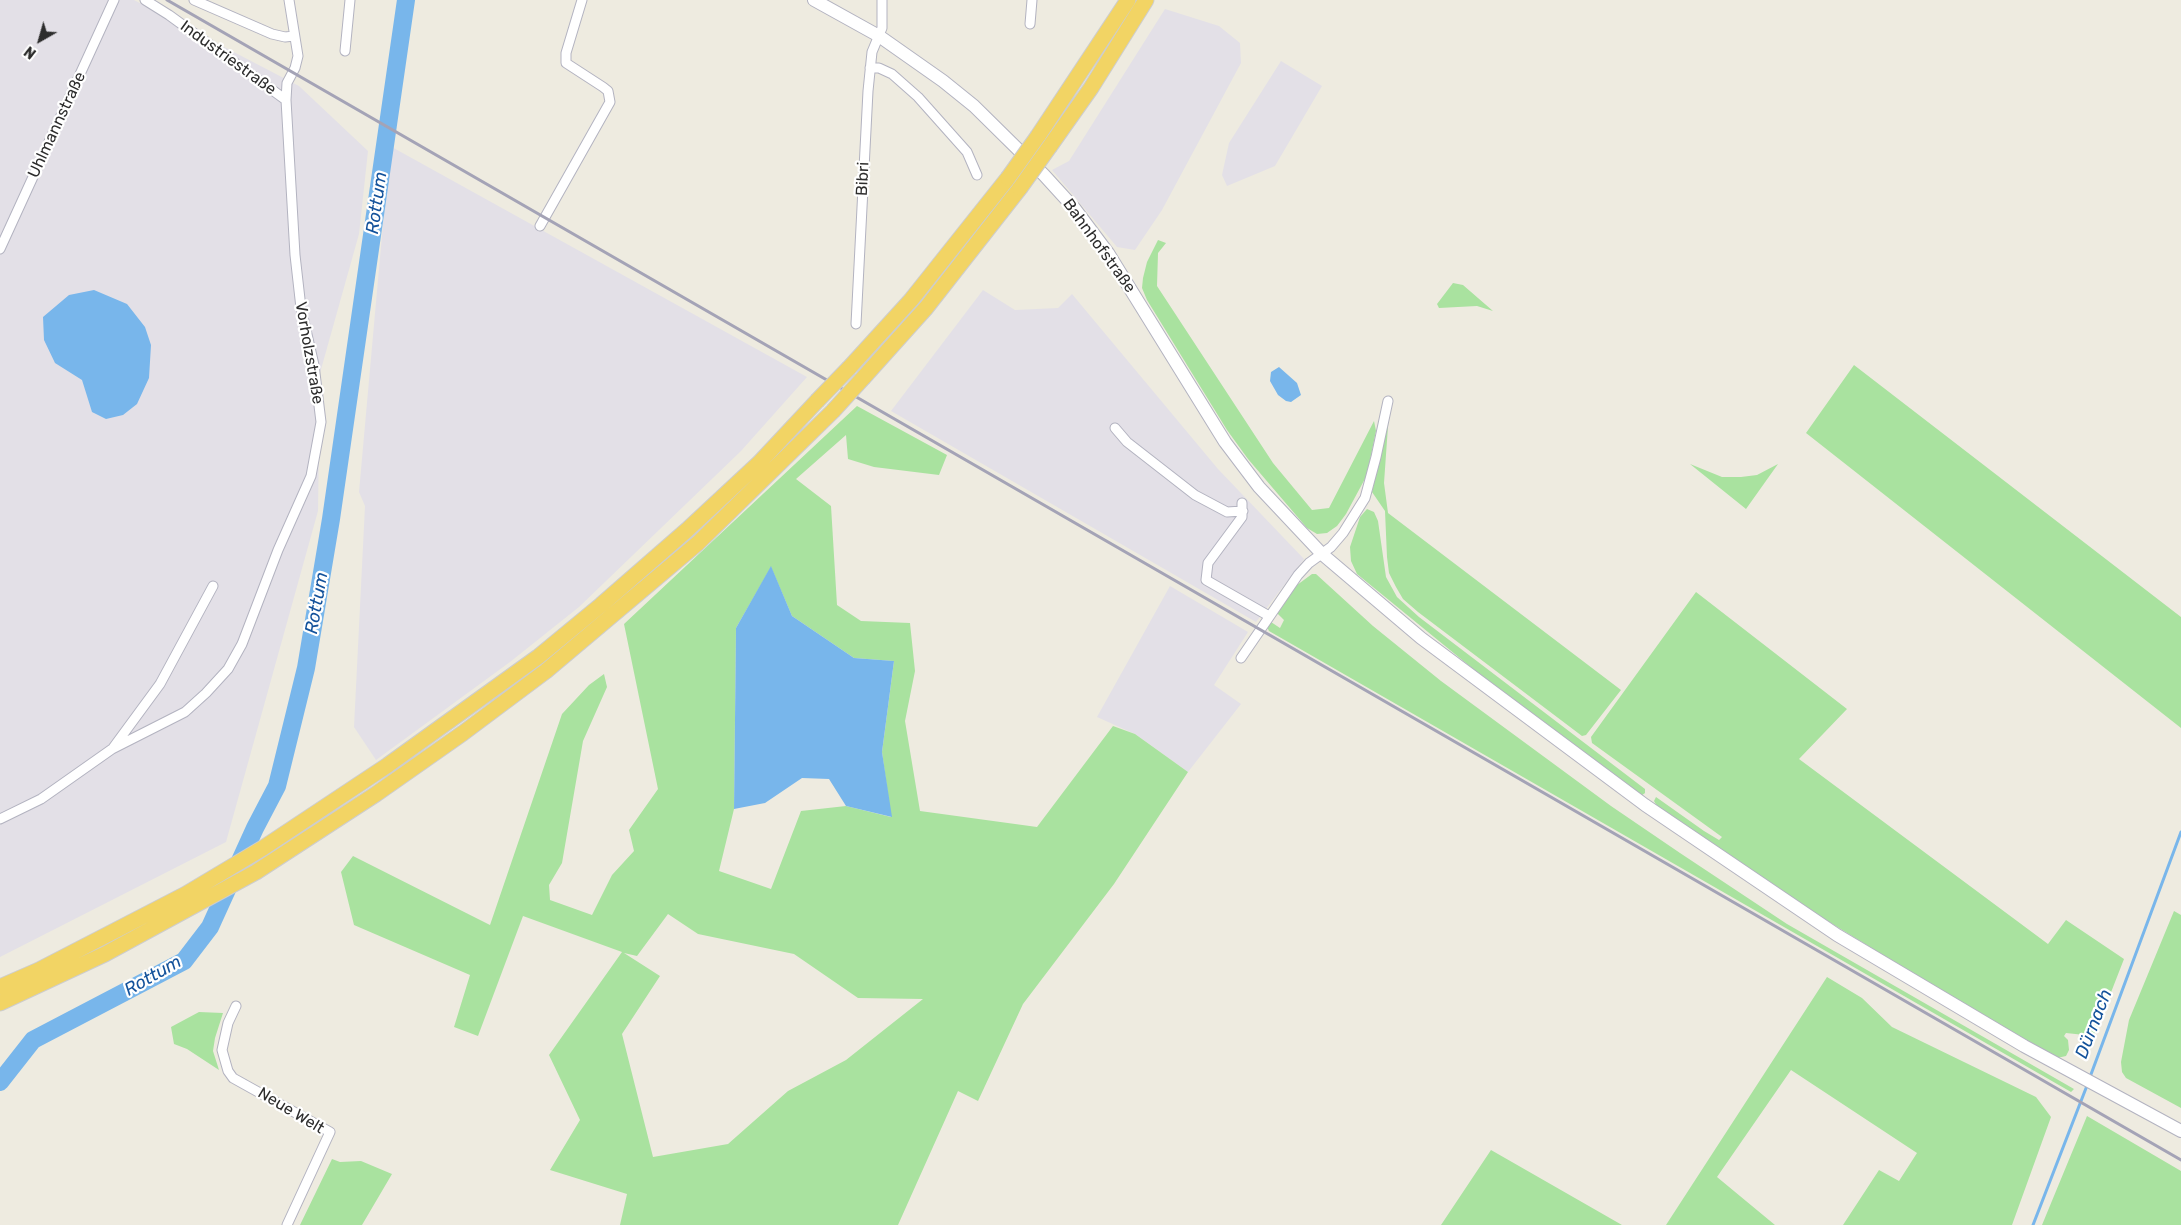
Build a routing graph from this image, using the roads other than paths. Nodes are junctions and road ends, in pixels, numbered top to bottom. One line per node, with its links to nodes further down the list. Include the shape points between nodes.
1 (114, 0): 20 (street, Uhlmannstraße)
2 (145, 0): 17 (street, Industriestraße)
3 (194, 0): 13 (street, via 272,34)
4 (290, 0): 13 (street, Vorholzstraße)
5 (350, 0): 15 (street)
6 (582, 0): 19 (street, via 566,63 603,86 608,91 610,102)
7 (814, 0): 14 (main road, Bahnhofstraße)
8 (882, 0): 14 (street, Bibri, via 883,18)
9 (1032, 0): 12 (street)
10 (1128, 0): 30 (highway, bridge, via 1008,178 911,300 759,463 600,605 538,657 365,781 263,848 97,940)
11 (1146, 0): 31 (highway, bridge, via 1050,146 926,308 833,411 698,543 546,671 376,794 210,898 105,954)
12 (1030, 24)
13 (294, 36): 17 (street, Vorholzstraße, via 297,63 287,83)
14 (878, 36): 16 (street, Bibri); 24 (main road, Bahnhofstraße, via 974,106 1075,209 1122,274 1225,442 1278,509)
15 (345, 51)
16 (870, 68): 18 (street, via 892,74 918,97 967,152); 21 (street, Bibri)
17 (286, 100): 28 (street, Vorholzstraße, via 295,255 321,422 311,476 242,644 228,669 185,712)
18 (977, 175)
19 (540, 226)
20 (0, 249)
21 (856, 324)
22 (1388, 401): 24 (street, via 1365,498 1343,533)
23 (1115, 428): 26 (street, via 1127,442 1195,495 1227,512 1242,507 1238,523 1208,563 1206,580)
24 (1322, 554): 26 (street, via 1298,575); 33 (main road, Bahnhofstraße, via 1421,638 1645,805 1837,935 2077,1076)
25 (213, 586): 28 (street, Vorholzstraße, via 160,684)
26 (1269, 616): 27 (street)
27 (1241, 658)
28 (112, 750): 29 (street, Vorholzstraße, via 41,799)
29 (0, 819)
30 (0, 987)
31 (0, 1003)
32 (236, 1006): 34 (street, Neue Welt, via 222,1050 233,1078 330,1132)
33 (2181, 1131)
34 (287, 1225)

